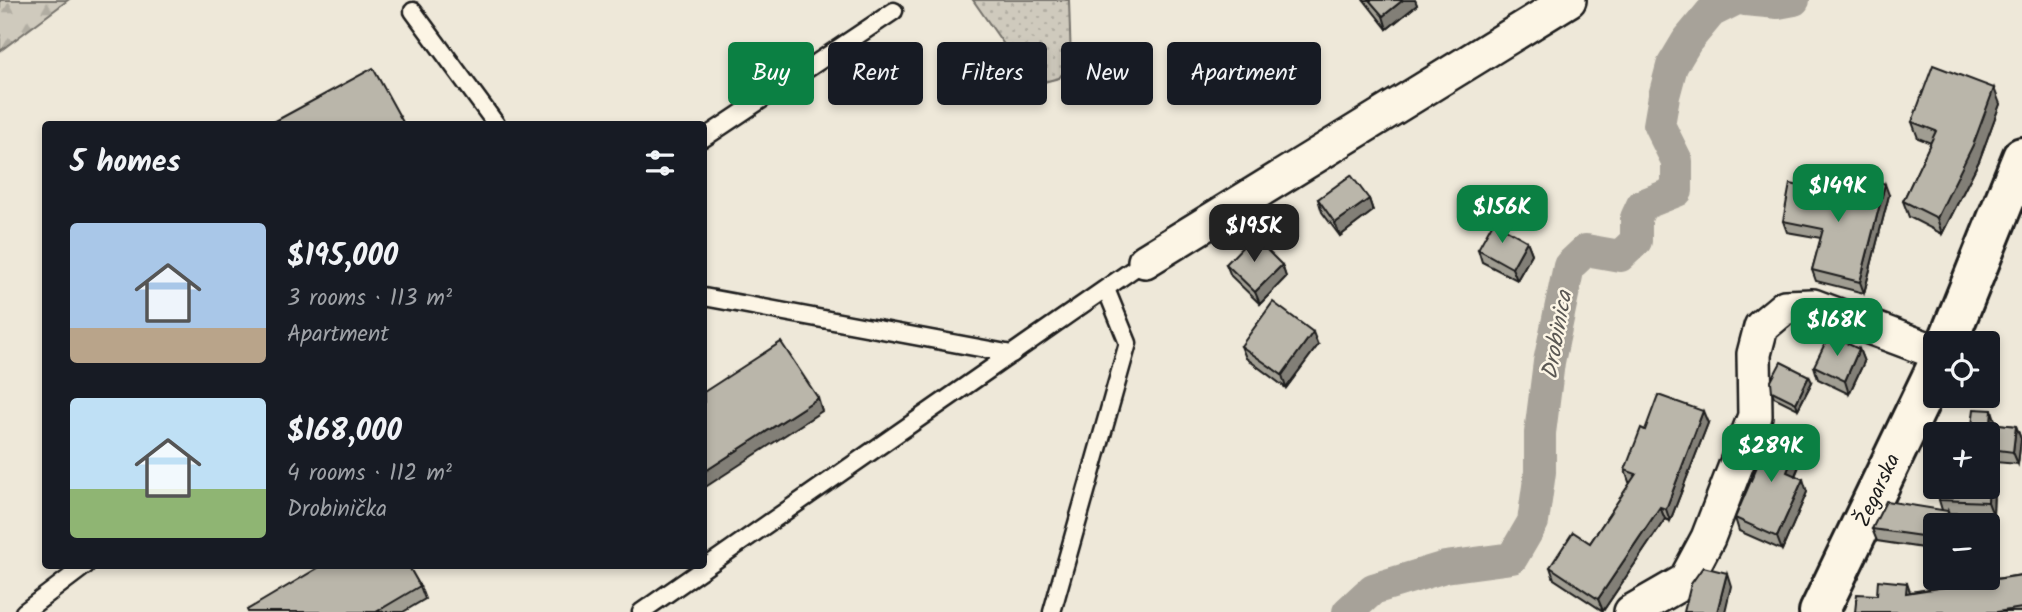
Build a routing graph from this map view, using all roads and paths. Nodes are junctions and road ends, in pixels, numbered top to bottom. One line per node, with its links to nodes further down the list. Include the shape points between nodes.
1 (1569, 0): 7 (street)
2 (413, 11): 4 (lane)
3 (894, 11): 5 (lane)
4 (494, 121)
5 (707, 136)
6 (2022, 157): 10 (street)
7 (1145, 261): 8 (lane)
8 (1106, 289): 12 (lane); 19 (lane, via 1128,343)
9 (707, 298): 12 (lane)
10 (1952, 331)
11 (1923, 347): 20 (street, via 1813,306 1784,307 1761,327 1754,354 1755,416 1708,538 1685,581)
12 (1012, 354): 14 (lane)
13 (1923, 395): 21 (street, Žegarska)
14 (707, 566)
15 (81, 569): 17 (lane)
16 (703, 569): 18 (lane)
17 (24, 612)
18 (641, 612)
19 (1052, 612)
20 (1631, 612)
21 (1819, 612)

